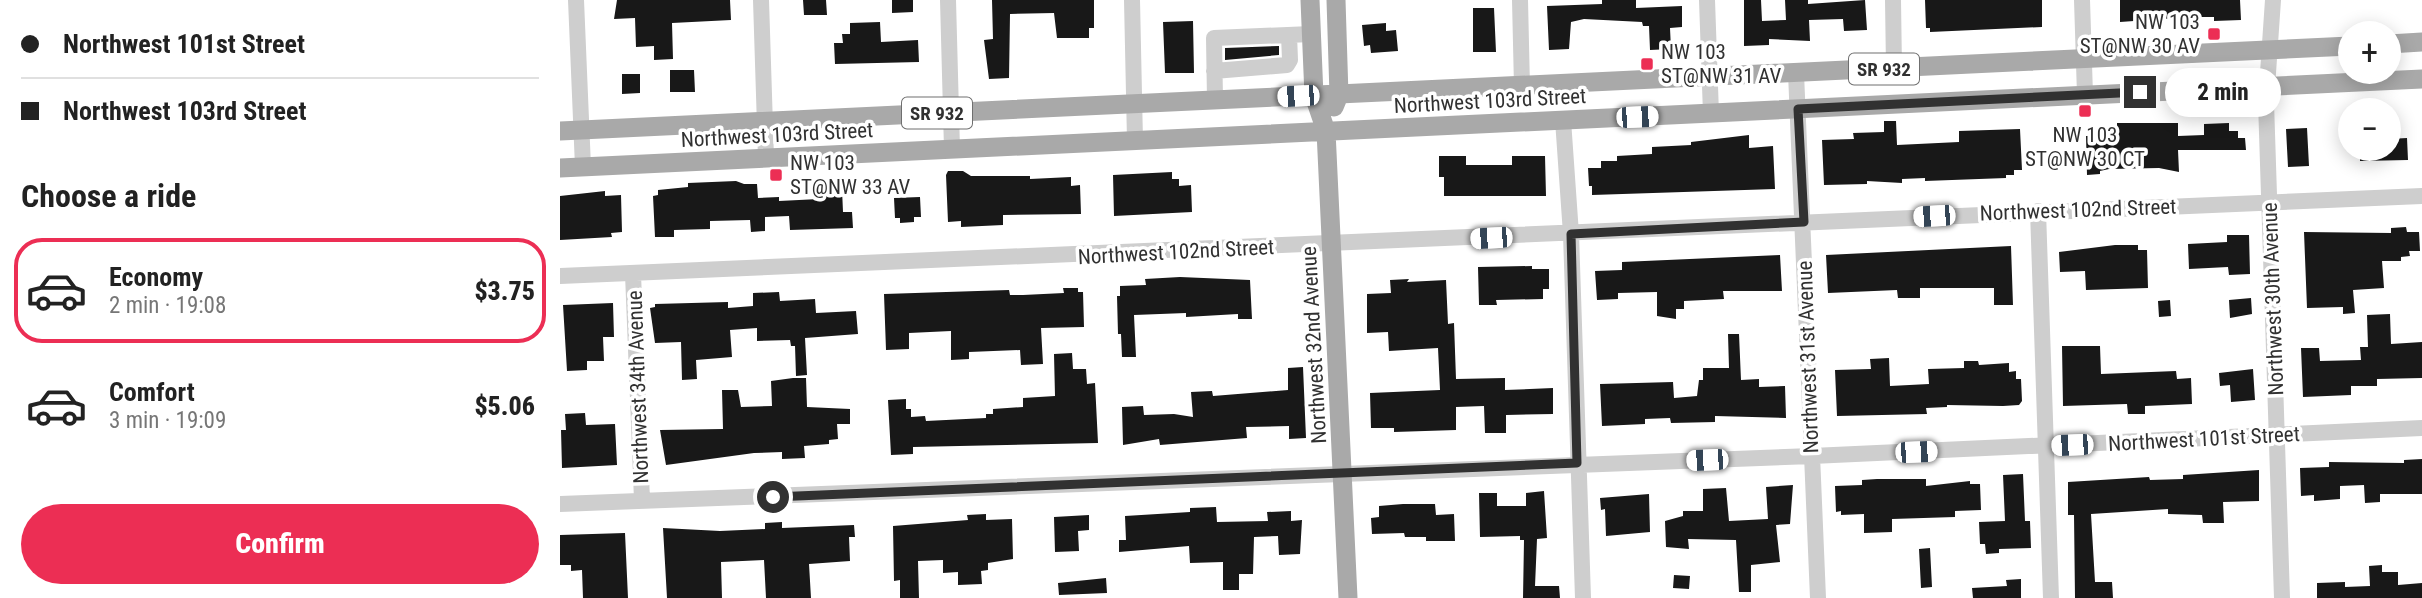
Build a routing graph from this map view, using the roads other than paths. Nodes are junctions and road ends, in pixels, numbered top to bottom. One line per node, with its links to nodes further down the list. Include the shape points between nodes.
1 (576, 0): 36 (street)
2 (761, 0): 34 (street)
3 (948, 0): 32 (street)
4 (1132, 0): 30 (street)
5 (1310, 0): 12 (main road, Northwest 32nd Avenue)
6 (1336, 0): 26 (main road, Northwest 32nd Avenue)
7 (1520, 0): 25 (street)
8 (1707, 0): 22 (street)
9 (1893, 0): 19 (street)
10 (2082, 0): 18 (street)
11 (2273, 0): 17 (street, Northwest 30th Avenue)
12 (1311, 34): 13 (street); 28 (main road, Northwest 32nd Avenue)
13 (1289, 36): 20 (street, via 1287,65); 20 (street, via 1214,38)
14 (2422, 42): 15 (main road)
15 (2401, 43)
16 (2338, 47): 17 (main road, Northwest 103rd Street / SR 932)
17 (2270, 50): 18 (main road, Northwest 103rd Street / SR 932); 24 (street, Northwest 30th Avenue)
18 (2084, 58): 19 (main road, Northwest 103rd Street / SR 932); 27 (street)
19 (1894, 68): 21 (main road, Northwest 103rd Street / SR 932)
20 (1214, 71): 29 (street)
21 (1796, 73): 22 (main road, Northwest 103rd Street / SR 932); 31 (street, Northwest 31st Avenue)
22 (1710, 78): 25 (main road, Northwest 103rd Street / SR 932); 33 (street)
23 (2422, 79): 24 (main road, Northwest 103rd Street / SR 932)
24 (2267, 86): 27 (main road, Northwest 103rd Street / SR 932); 45 (street, Northwest 30th Avenue)
25 (1522, 87): 26 (main road, Northwest 103rd Street / SR 932)
26 (1339, 95): 28 (main road, Northwest 103rd Street / SR 932); 38 (main road, Northwest 32nd Avenue)
27 (2085, 95): 31 (main road, Northwest 103rd Street / SR 932)
28 (1314, 96): 29 (main road, Northwest 103rd Street / SR 932); 38 (main road, Northwest 32nd Avenue)
29 (1215, 100): 30 (main road, Northwest 103rd Street / SR 932)
30 (1134, 104): 32 (main road, Northwest 103rd Street / SR 932); 39 (street)
31 (1798, 109): 33 (main road, Northwest 103rd Street / SR 932); 47 (street, Northwest 31st Avenue)
32 (951, 112): 34 (main road, Northwest 103rd Street / SR 932); 40 (street)
33 (1711, 114): 35 (main road, Northwest 103rd Street / SR 932)
34 (763, 120): 36 (main road, Northwest 103rd Street / SR 932); 41 (street)
35 (1563, 120): 38 (main road, Northwest 103rd Street / SR 932); 48 (street)
36 (581, 130): 37 (main road, Northwest 103rd Street / SR 932); 42 (street)
37 (560, 131)
38 (1326, 131): 39 (main road, Northwest 103rd Street / SR 932); 49 (main road, Northwest 32nd Avenue)
39 (1135, 141): 40 (main road, Northwest 103rd Street / SR 932)
40 (952, 149): 41 (main road, Northwest 103rd Street / SR 932)
41 (766, 158): 42 (main road, Northwest 103rd Street / SR 932)
42 (583, 167): 43 (main road, Northwest 103rd Street / SR 932)
43 (560, 168)
44 (2422, 196): 45 (street, Northwest 102nd Street)
45 (2269, 202): 46 (street, Northwest 102nd Street); 53 (street, Northwest 30th Avenue)
46 (2038, 211): 47 (street, Northwest 102nd Street); 54 (street)
47 (1804, 222): 48 (street, Northwest 102nd Street); 55 (street, Northwest 31st Avenue)
48 (1571, 234): 49 (street, Northwest 102nd Street); 56 (street)
49 (1331, 245): 50 (street, Northwest 102nd Street); 57 (main road, Northwest 32nd Avenue)
50 (634, 274): 51 (street, Northwest 102nd Street); 58 (street, Northwest 34th Avenue)
51 (560, 276)
52 (2422, 428): 53 (street, Northwest 101st Street)
53 (2278, 436): 54 (street, Northwest 101st Street); 64 (street, Northwest 30th Avenue)
54 (2046, 446): 55 (street, Northwest 101st Street); 63 (street)
55 (1812, 456): 56 (street, Northwest 101st Street); 62 (street, Northwest 31st Avenue)
56 (1577, 463): 57 (street, Northwest 101st Street); 61 (street)
57 (1343, 474): 58 (street, Northwest 101st Street); 60 (main road, Northwest 32nd Avenue)
58 (642, 500): 59 (street, Northwest 101st Street)
59 (560, 504)
60 (1348, 598)
61 (1583, 598)
62 (1818, 598)
63 (2051, 598)
64 (2282, 598)

